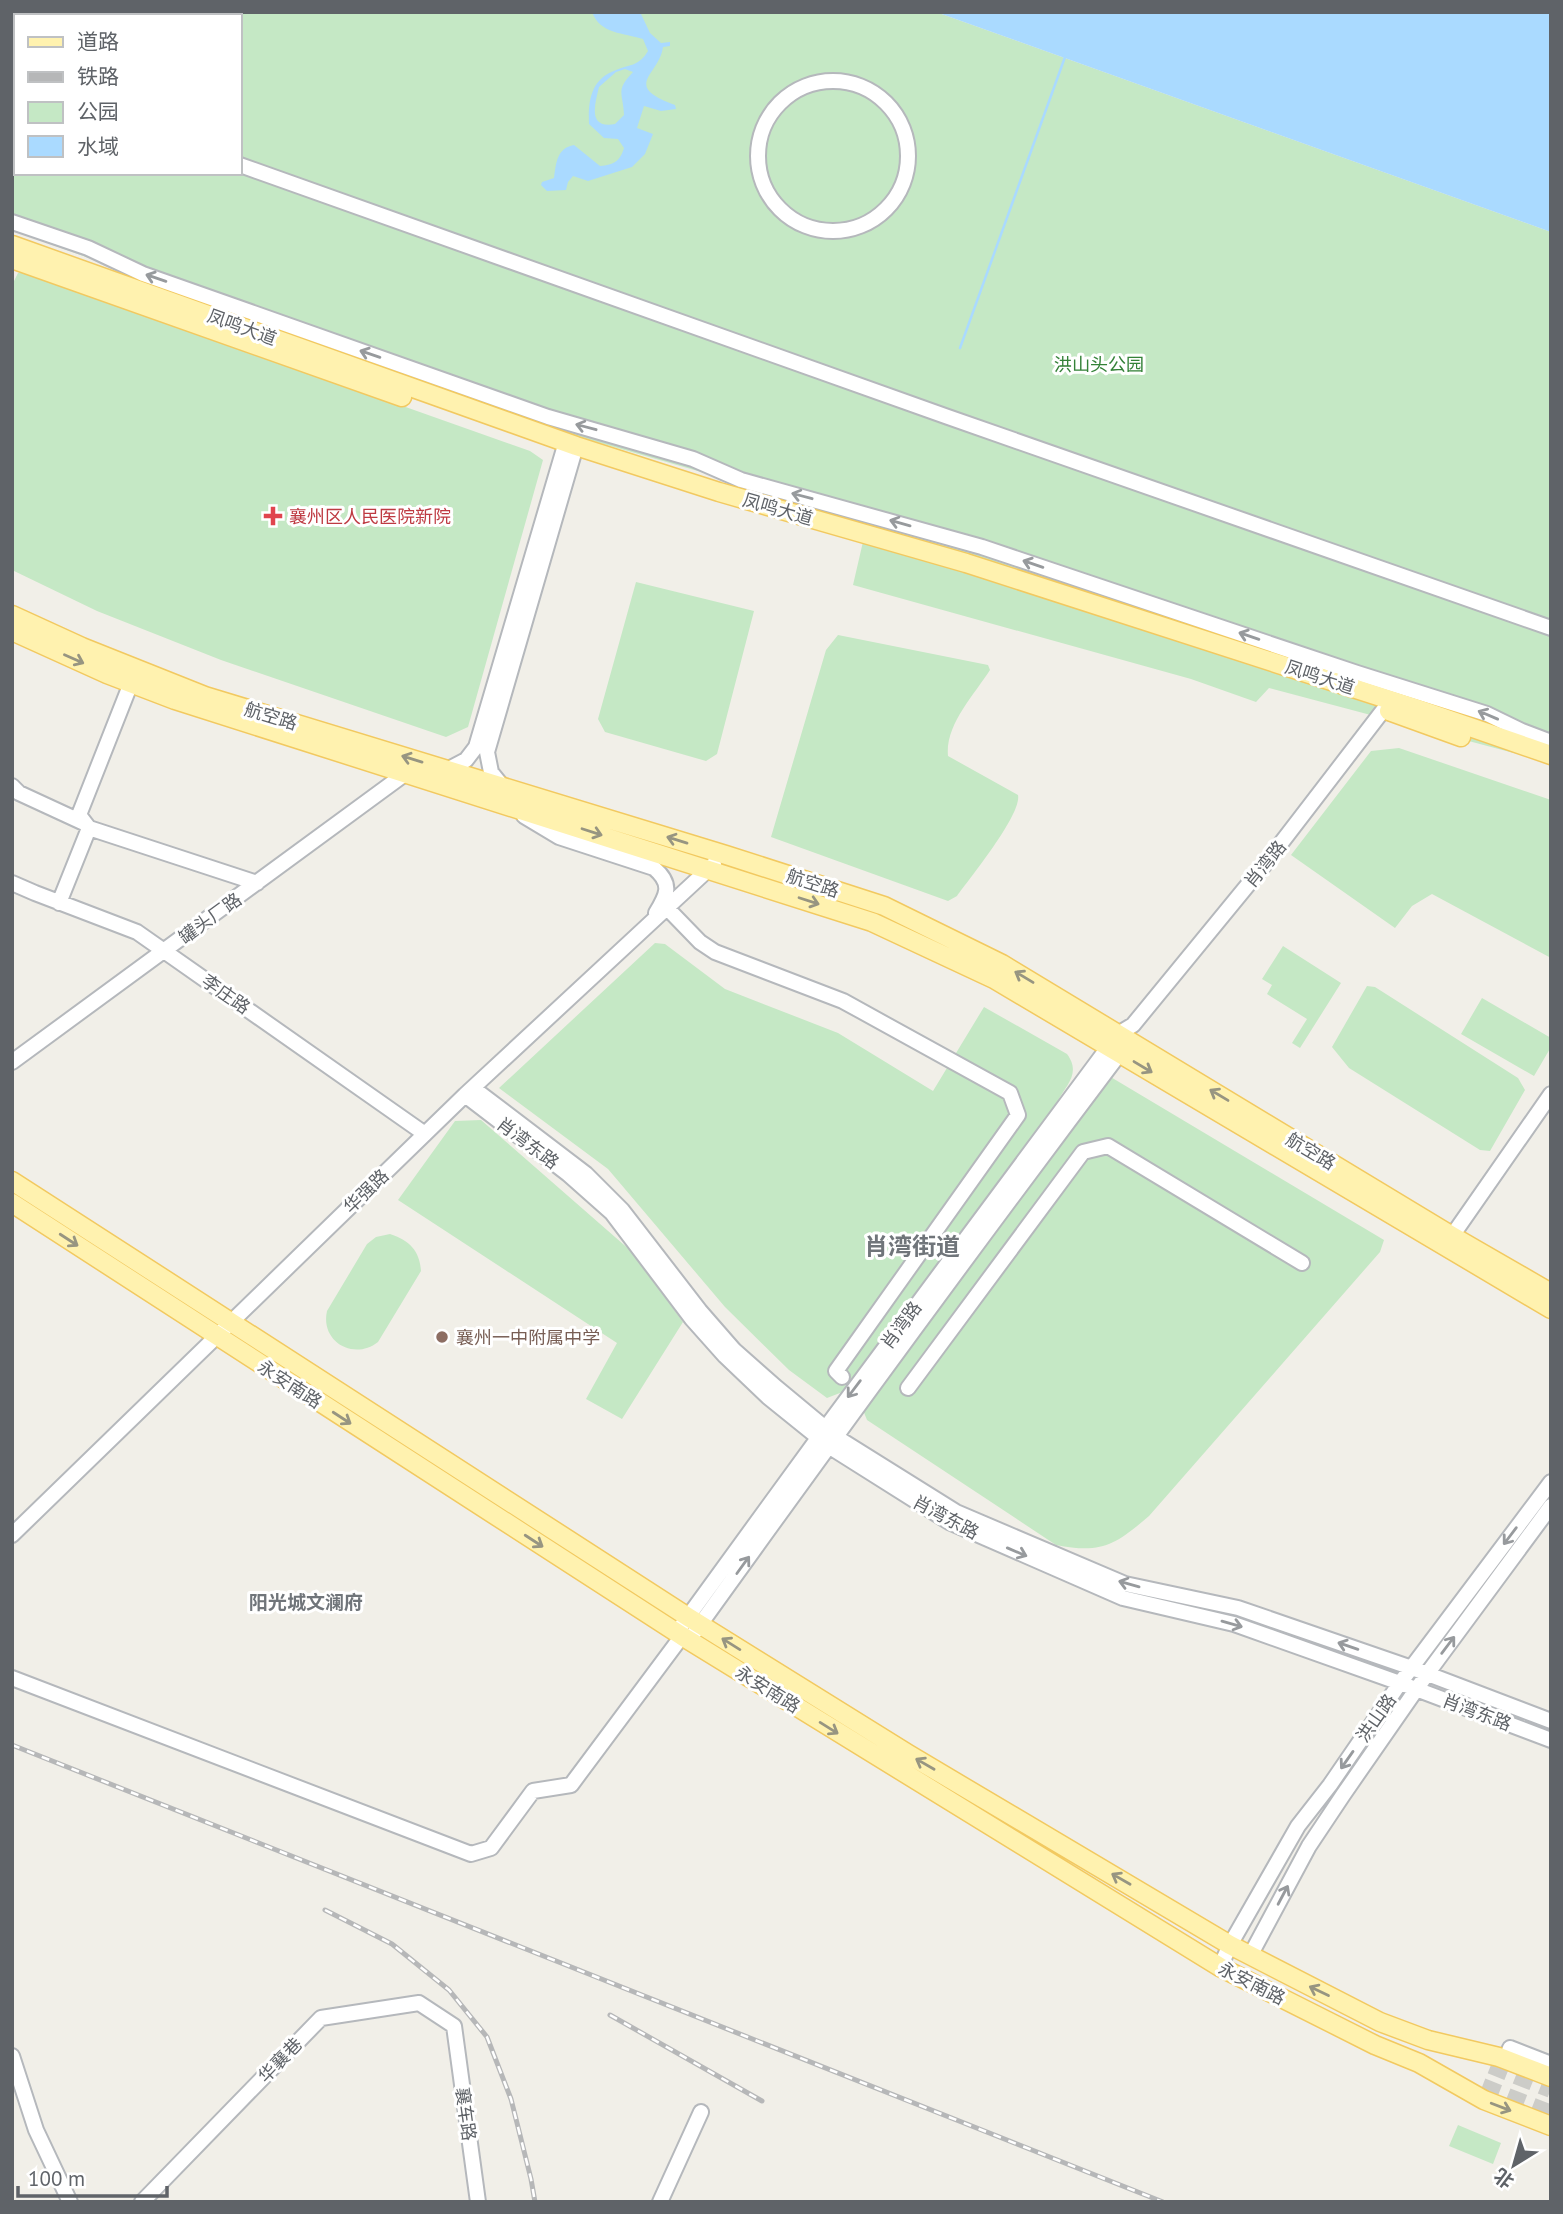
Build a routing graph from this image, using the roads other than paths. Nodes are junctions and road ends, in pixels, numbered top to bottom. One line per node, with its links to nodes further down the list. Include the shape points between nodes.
1 (891, 108): 1 (street, via 904,130 909,156 904,182 891,205 871,221 847,230 804,226 784,214 769,196 757,151 762,128 776,106 796,89 821,81 847,81 872,91)
2 (242, 166): 7 (street)
3 (12, 222): 11 (street, one-way to 3, via 1487,714 982,547 741,480 693,459 548,417 144,274 88,248)
4 (12, 245): 6 (main road, 凤鸣大道)
5 (12, 259): 6 (main road, 凤鸣大道)
6 (570, 450): 10 (main road, 凤鸣大道, via 719,492); 14 (street, via 475,747 466,761); 17 (street, via 486,752)
7 (1551, 628)
8 (13, 629): 9 (main road, 航空路, one-way to 9); 14 (main road, 航空路, one-way to 8, via 205,696 82,647)
9 (131, 683): 15 (main road, 航空路); 18 (street, via 79,815)
10 (1388, 705): 12 (main road, 凤鸣大道); 13 (main road, 凤鸣大道); 27 (street, 肖湾路)
11 (1551, 741)
12 (1551, 755)
13 (1551, 768)
14 (447, 770): 17 (main road, 航空路)
15 (407, 773): 17 (main road, 航空路); 22 (street, 罐头厂路)
16 (12, 786): 18 (street)
17 (504, 796): 19 (main road, 航空路, one-way to 17); 20 (main road, 航空路, one-way to 20); 25 (street, via 559,837 663,875 665,898)
18 (87, 826): 22 (street); 23 (street)
19 (726, 855): 20 (street, 华强路); 27 (main road, 航空路, one-way to 19, via 1002,964 884,906)
20 (708, 869): 24 (street, 华强路); 27 (main road, 航空路, one-way to 27, via 872,922)
21 (12, 883): 23 (street, 李庄路)
22 (257, 883): 26 (street, 罐头厂路)
23 (60, 903): 26 (street, 李庄路, via 137,932)
24 (668, 909): 25 (street, 华强路); 40 (street, via 715,952 843,1001 1010,1093 1018,1115 836,1371)
25 (647, 928): 29 (street, 华强路)
26 (164, 951): 28 (street, 罐头厂路); 31 (street, 李庄路)
27 (1122, 1040): 34 (main road, 航空路, one-way to 27); 37 (main road, 航空路, one-way to 37); 42 (street, 肖湾路)
28 (12, 1062)
29 (469, 1092): 31 (street, 华强路); 42 (street, 肖湾东路, via 595,1183 734,1350)
30 (1551, 1094): 34 (street)
31 (425, 1134): 38 (street, 华强路)
32 (12, 1181): 38 (main road, 永安南路)
33 (12, 1203): 39 (main road, 永安南路, one-way to 39)
34 (1452, 1237): 36 (main road, 航空路)
35 (1303, 1263): 41 (street, via 1108,1146 1083,1152)
36 (1551, 1293)
37 (1551, 1309)
38 (230, 1323): 39 (street, 华强路); 46 (main road, 永安南路)
39 (216, 1336): 45 (street, 华强路); 47 (main road, 永安南路, one-way to 47)
40 (842, 1377)
41 (908, 1388)
42 (827, 1437): 46 (street, 肖湾路); 48 (street, 肖湾东路, one-way to 42, via 1238,1608 1125,1584 956,1512); 51 (street, 肖湾东路, one-way to 51, via 949,1522 1123,1598 1234,1624)
43 (1551, 1482): 48 (street, 洪山路, one-way to 48)
44 (1551, 1506): 49 (street, 洪山路, one-way to 44)
45 (12, 1535)
46 (694, 1621): 47 (street, 肖湾路); 55 (main road, 永安南路, one-way to 46)
47 (682, 1636): 50 (street, 肖湾路, via 571,1785 533,1791 491,1848 471,1854); 57 (main road, 永安南路, one-way to 57)
48 (1412, 1668): 49 (street, 肖湾东路); 51 (street, 洪山路)
49 (1427, 1674): 52 (street, 洪山路); 53 (street, 肖湾东路)
50 (12, 1678)
51 (1400, 1683): 52 (street, 肖湾东路); 55 (street, 洪山路, one-way to 55, via 1298,1826)
52 (1418, 1689): 54 (street, 肖湾东路); 56 (street, 洪山路, one-way to 52, via 1309,1846)
53 (1551, 1721)
54 (1551, 1740)
55 (1230, 1945): 56 (main road, 永安南路); 57 (street, 洪山路)
56 (1251, 1956): 60 (main road, 永安南路, one-way to 56, via 1380,2022)
57 (1220, 1967): 61 (main road, 永安南路)
58 (454, 2026): 68 (street, 华襄巷, via 419,2003 321,2018); 69 (street, 襄车路)
59 (12, 2056): 67 (street, via 36,2130)
60 (1498, 2062): 62 (street, via 1510,2048); 63 (main road, 永安南路)
61 (1419, 2063): 64 (main road); 66 (main road, 永安南路, one-way to 66, via 1484,2100)
62 (1551, 2064)
63 (1551, 2077)
64 (1482, 2088)
65 (701, 2112): 70 (street)
66 (1551, 2126)
67 (70, 2202)
68 (142, 2202)
69 (478, 2202)
70 (660, 2202)

